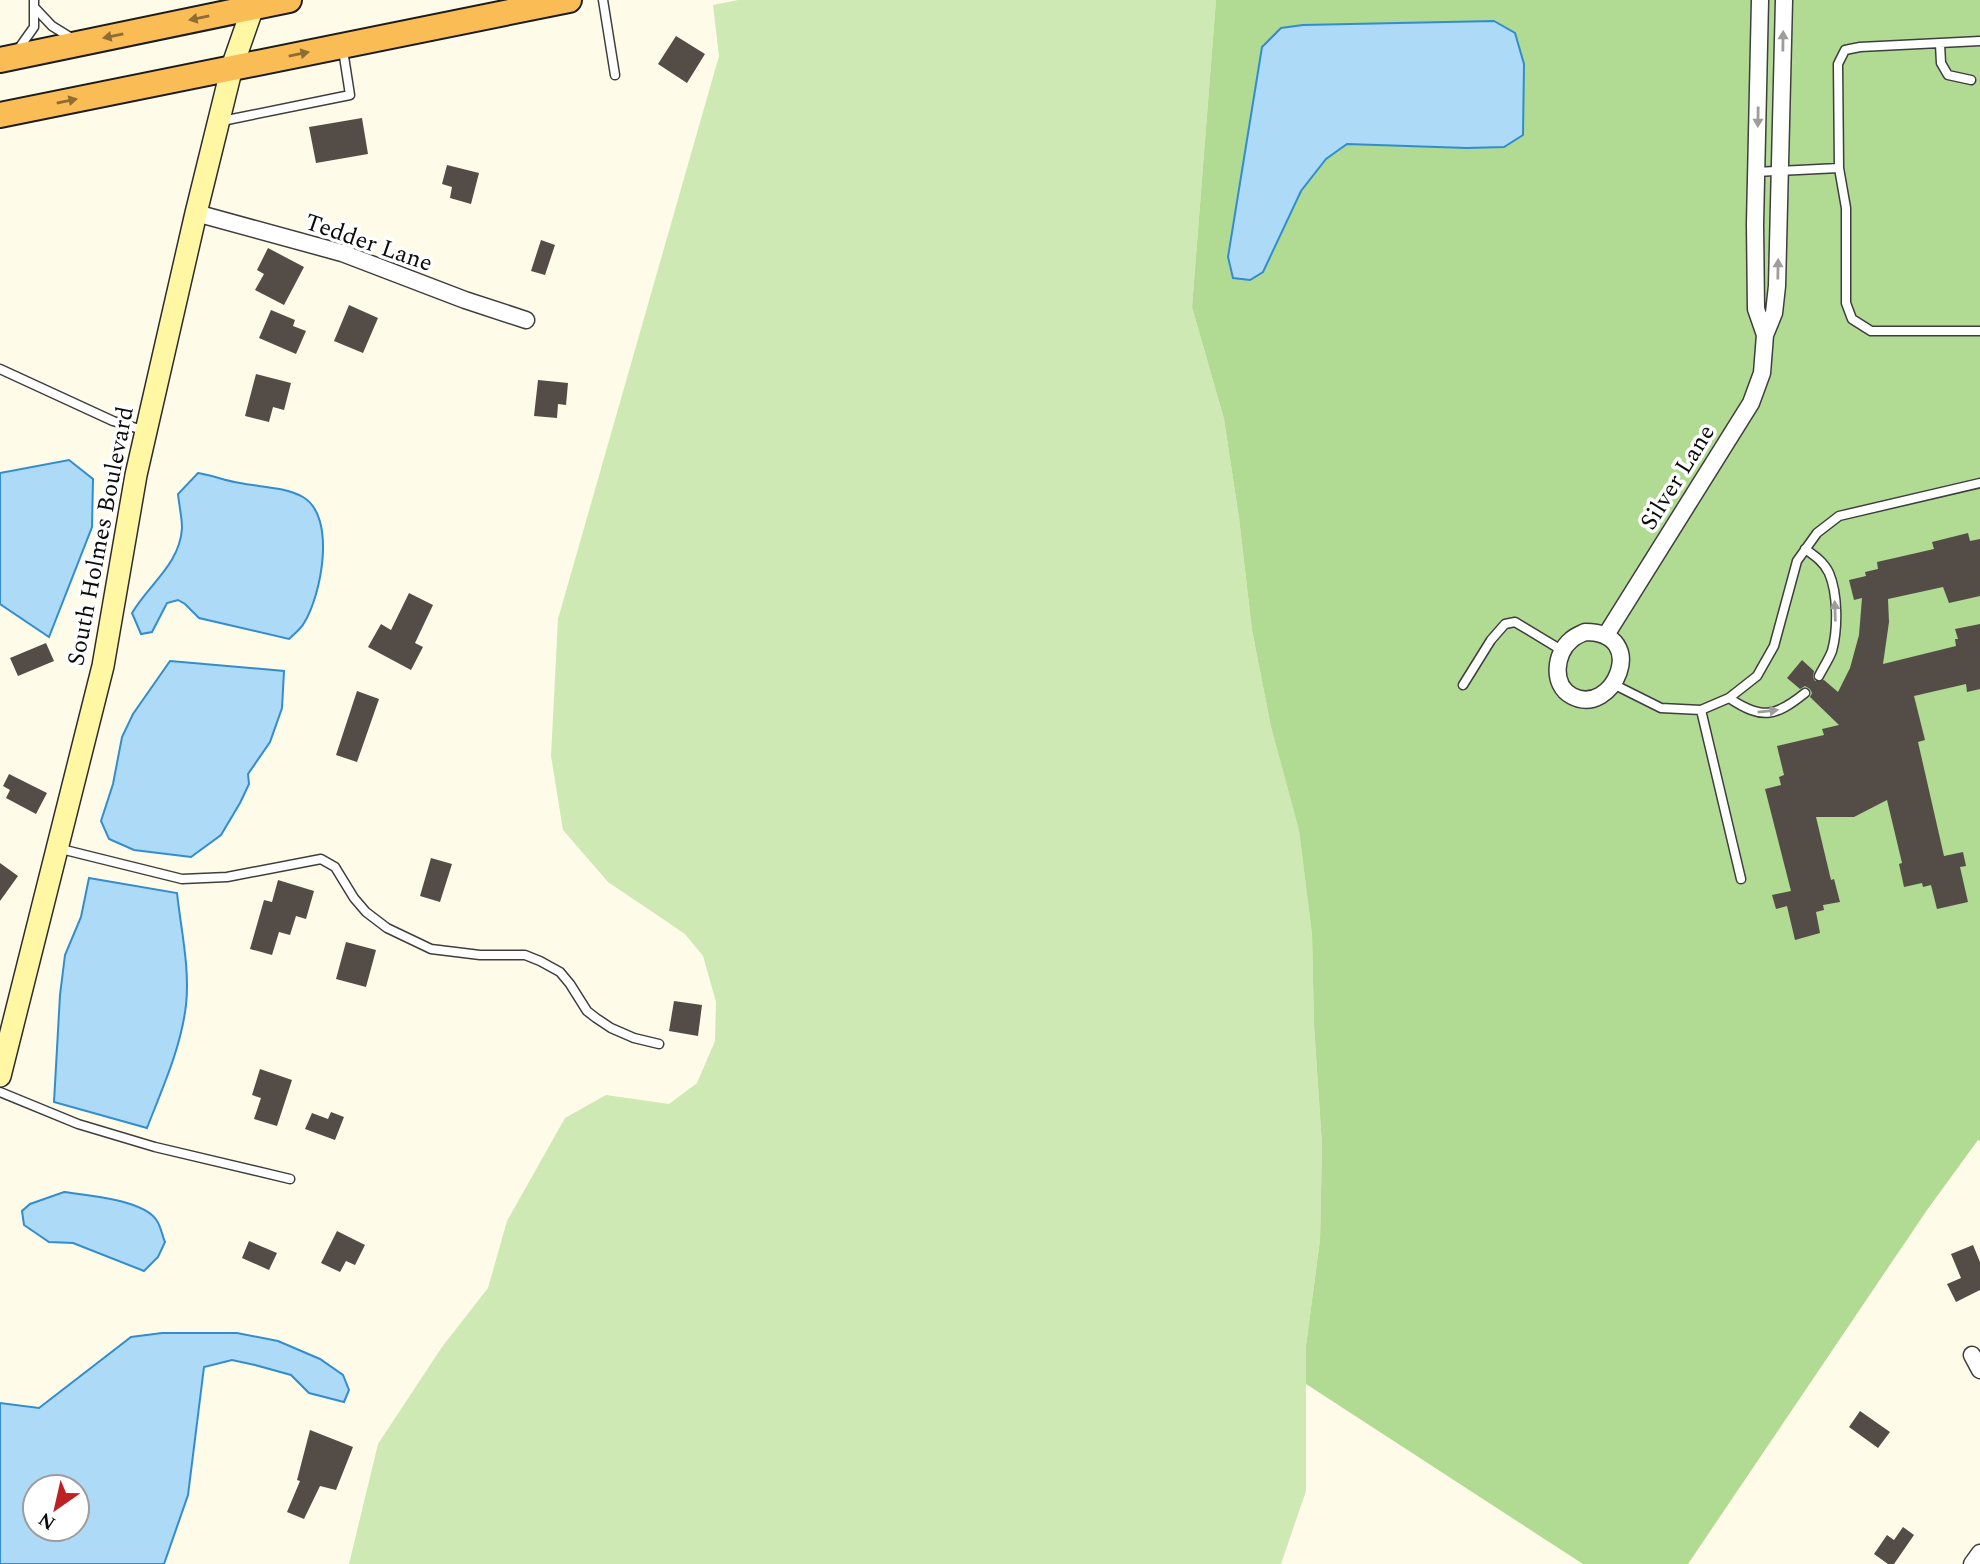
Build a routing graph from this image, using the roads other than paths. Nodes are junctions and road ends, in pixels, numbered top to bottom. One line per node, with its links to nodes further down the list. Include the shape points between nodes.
1 (289, 0): 7 (highway)
2 (569, 0): 11 (highway)
3 (603, 0): 14 (lane)
4 (1760, 0): 20 (street, Silver Lane, one-way to 20)
5 (1784, 0): 19 (street, Silver Lane, one-way to 5)
6 (35, 4): 9 (lane, via 52,26); 12 (lane, via 34,27 28,39)
7 (253, 7): 9 (highway, one-way to 9); 13 (main road, South Holmes Boulevard)
8 (1980, 41): 10 (lane)
9 (80, 43): 12 (highway)
10 (1940, 44): 15 (lane, via 1941,64 1948,75); 18 (lane, via 1845,50 1838,64)
11 (342, 45): 13 (highway, one-way to 11); 17 (lane, via 350,94)
12 (6, 59)
13 (232, 67): 16 (highway, one-way to 13); 17 (main road, South Holmes Boulevard)
14 (615, 75)
15 (1971, 80)
16 (0, 115)
17 (219, 121): 21 (main road, South Holmes Boulevard)
18 (1839, 167): 19 (lane); 23 (lane, via 1846,208 1846,303 1852,319 1871,331)
19 (1780, 171): 20 (lane); 24 (street, Silver Lane, one-way to 19, via 1774,313 1777,286)
20 (1756, 172): 24 (street, Silver Lane, via 1756,309)
21 (196, 213): 22 (street, Tedder Lane, via 342,253); 26 (main road, South Holmes Boulevard)
22 (526, 320)
23 (1980, 331)
24 (1765, 335): 29 (street, Silver Lane, via 1762,373 1751,403)
25 (0, 369): 26 (lane, via 113,421)
26 (146, 431): 37 (main road, South Holmes Boulevard, via 103,666)
27 (1980, 483): 28 (lane, via 1839,516)
28 (1805, 549): 31 (lane, one-way to 28, via 1832,651 1833,590 1821,560); 35 (lane, via 1797,561 1774,646 1757,676)
29 (1605, 635): 30 (street, via 1585,632); 32 (street, via 1613,639 1620,653 1621,669)
30 (1563, 650): 32 (street, via 1557,670 1560,685 1571,696 1601,695); 33 (lane, via 1515,622 1505,624)
31 (1819, 676)
32 (1613, 684): 36 (lane, via 1661,708)
33 (1463, 685)
34 (1805, 694): 35 (lane, one-way to 34, via 1748,711 1766,714)
35 (1729, 698): 36 (lane)
36 (1701, 710): 38 (lane)
37 (57, 848): 39 (lane, via 182,879 227,877 321,859 335,867 354,898 387,928 431,949 525,955 540,961 560,972 596,1018 634,1038); 40 (main road, South Holmes Boulevard)
38 (1741, 879)
39 (659, 1044)
40 (0, 1076)
41 (0, 1092): 42 (lane, via 90,1128)
42 (290, 1179)
43 (1972, 1355): 44 (street)
44 (1980, 1370)
45 (1980, 1553): 46 (street)
46 (1972, 1564)

